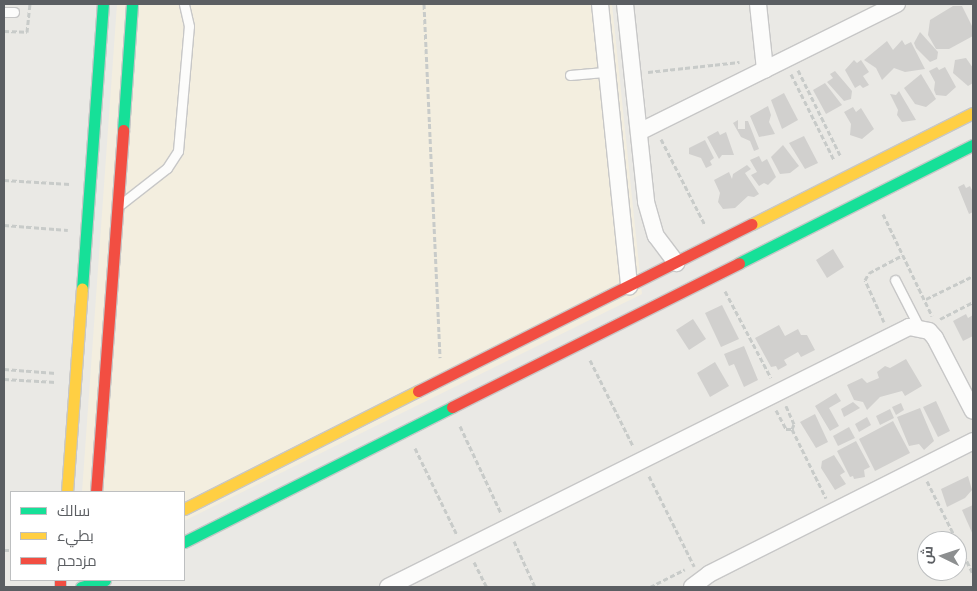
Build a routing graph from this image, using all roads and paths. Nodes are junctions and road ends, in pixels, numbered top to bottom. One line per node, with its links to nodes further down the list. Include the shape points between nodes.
1 (103, 4): 22 (street)
2 (132, 4): 24 (street)
3 (184, 4): 24 (lane, via 189,26 178,150 167,168)
4 (424, 4): 43 (path)
5 (600, 4): 13 (street)
6 (625, 4): 14 (street)
7 (758, 4): 12 (street)
8 (897, 4): 11 (street)
9 (4, 12): 10 (lane)
10 (14, 12)
11 (788, 58): 12 (street); 20 (path); 20 (path)
12 (764, 65): 14 (path); 17 (street)
13 (607, 72): 15 (lane); 34 (street)
14 (632, 74): 18 (street)
15 (570, 75)
16 (973, 113): 20 (street)
17 (654, 125): 18 (street); 28 (path)
18 (639, 132): 30 (street, via 650,220 656,236)
19 (973, 145): 23 (street)
20 (846, 177): 25 (street)
21 (4, 180): 22 (path)
22 (90, 186): 27 (street)
23 (874, 196): 25 (street); 29 (path)
24 (117, 208): 54 (street)
25 (786, 224): 28 (street); 31 (street)
26 (4, 225): 27 (path)
27 (86, 231): 42 (street)
28 (714, 244): 30 (street)
29 (903, 255): 35 (path); 38 (path, via 869,273 865,280)
30 (676, 263): 34 (street)
31 (716, 275): 39 (street); 44 (path)
32 (973, 276): 35 (path)
33 (895, 280): 37 (lane)
34 (628, 287): 39 (street)
35 (926, 299): 36 (path, via 931,311 931,324)
36 (973, 302)
37 (919, 327): 38 (street, via 909,327); 46 (street, via 936,338)
38 (891, 336): 44 (street)
39 (540, 349): 43 (street); 45 (street)
40 (4, 369): 42 (path)
41 (4, 379): 42 (path)
42 (76, 379): 51 (street)
43 (441, 381): 55 (street)
44 (774, 394): 47 (path, via 794,424); 47 (path, via 785,428); 57 (street)
45 (452, 409): 48 (street); 57 (path)
46 (973, 411)
47 (792, 429): 56 (path)
48 (408, 432): 59 (street); 60 (path)
49 (973, 442): 50 (street)
50 (921, 468): 56 (street); 58 (path)
51 (68, 480): 52 (street); 53 (street)
52 (67, 491)
53 (94, 491)
54 (96, 491)
55 (185, 509)
56 (833, 512): 70 (street, via 709,574)
57 (508, 528): 60 (street); 68 (path)
58 (952, 531)
59 (185, 542)
60 (466, 548): 66 (street); 67 (path)
61 (967, 562): 63 (path)
62 (694, 565): 69 (path)
63 (973, 574)
64 (101, 581): 65 (street)
65 (86, 585)
66 (388, 587)
67 (487, 587)
68 (536, 587)
69 (650, 587)
70 (692, 587)

